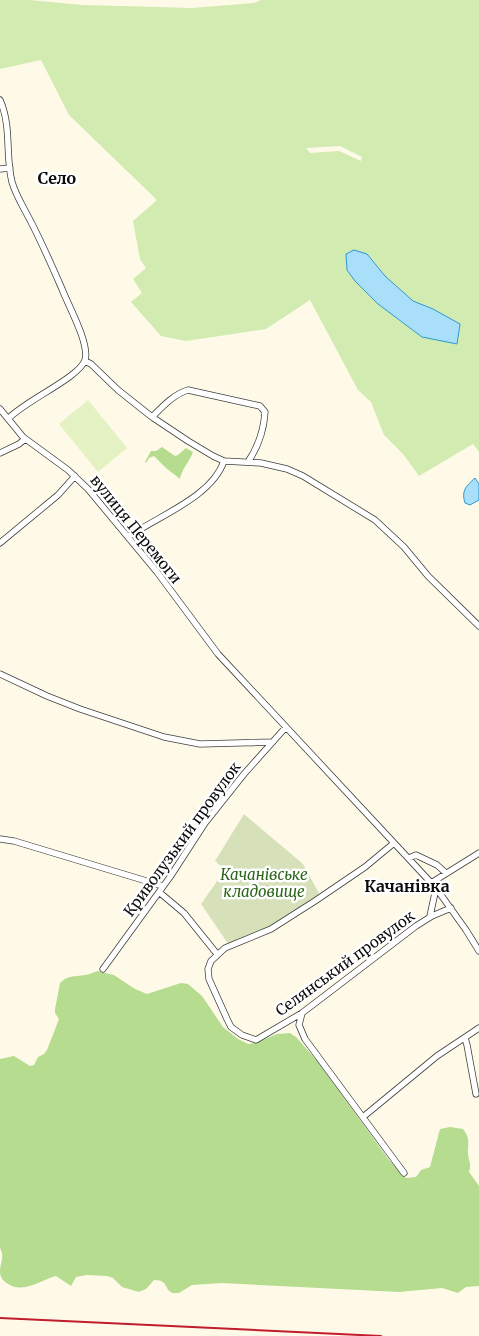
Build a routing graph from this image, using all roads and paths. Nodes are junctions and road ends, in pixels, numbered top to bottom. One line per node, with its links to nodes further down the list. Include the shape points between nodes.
1 (0, 100): 2 (street, via 7,123)
2 (10, 168): 3 (street); 4 (street, via 14,188 46,252 82,338)
3 (0, 169)
4 (85, 361): 6 (street); 7 (street, via 75,373 25,404)
5 (0, 409): 7 (street, вулиця Перемоги)
6 (152, 417): 10 (street, via 188,442); 11 (street, via 185,391 260,406 265,412 264,422 256,449)
7 (8, 420): 8 (street, вулиця Перемоги)
8 (25, 439): 9 (street); 12 (street, вулиця Перемоги)
9 (0, 454)
10 (224, 461): 11 (street); 13 (street, via 219,474 197,494)
11 (248, 462): 15 (street, via 297,473 374,520)
12 (75, 476): 13 (street, вулиця Перемоги); 14 (street, via 58,495)
13 (128, 537): 17 (street, вулиця Перемоги, via 218,654)
14 (0, 543)
15 (479, 626)
16 (0, 674): 18 (street, via 80,709 164,737 200,744)
17 (286, 727): 18 (street, Криволузький провулок); 20 (street, вулиця Перемоги)
18 (272, 742): 24 (street, Криволузький провулок, via 240,778)
19 (0, 839): 24 (street)
20 (394, 843): 22 (street, вулиця Перемоги); 30 (street, via 362,869 279,924)
21 (479, 853): 23 (street)
22 (409, 858): 23 (street, via 416,855 438,865); 25 (street, вулиця Перемоги)
23 (446, 873): 25 (street)
24 (163, 886): 26 (street, Криволузький провулок)
25 (434, 886): 27 (street, вулиця Перемоги); 28 (street)
26 (159, 892): 30 (street, via 190,919); 31 (street, Криволузький провулок)
27 (451, 908): 28 (street, Селянський провулок); 29 (street, вулиця Перемоги)
28 (430, 916): 32 (street, Селянський провулок)
29 (479, 951)
30 (217, 954): 32 (street, Селянський провулок, via 208,969 212,988 231,1027 242,1035 256,1040)
31 (103, 969)
32 (302, 1014): 36 (street, via 299,1025 305,1039)
33 (479, 1028): 34 (street)
34 (464, 1038): 35 (street); 36 (street)
35 (476, 1094)
36 (363, 1117): 37 (street)
37 (404, 1173)

